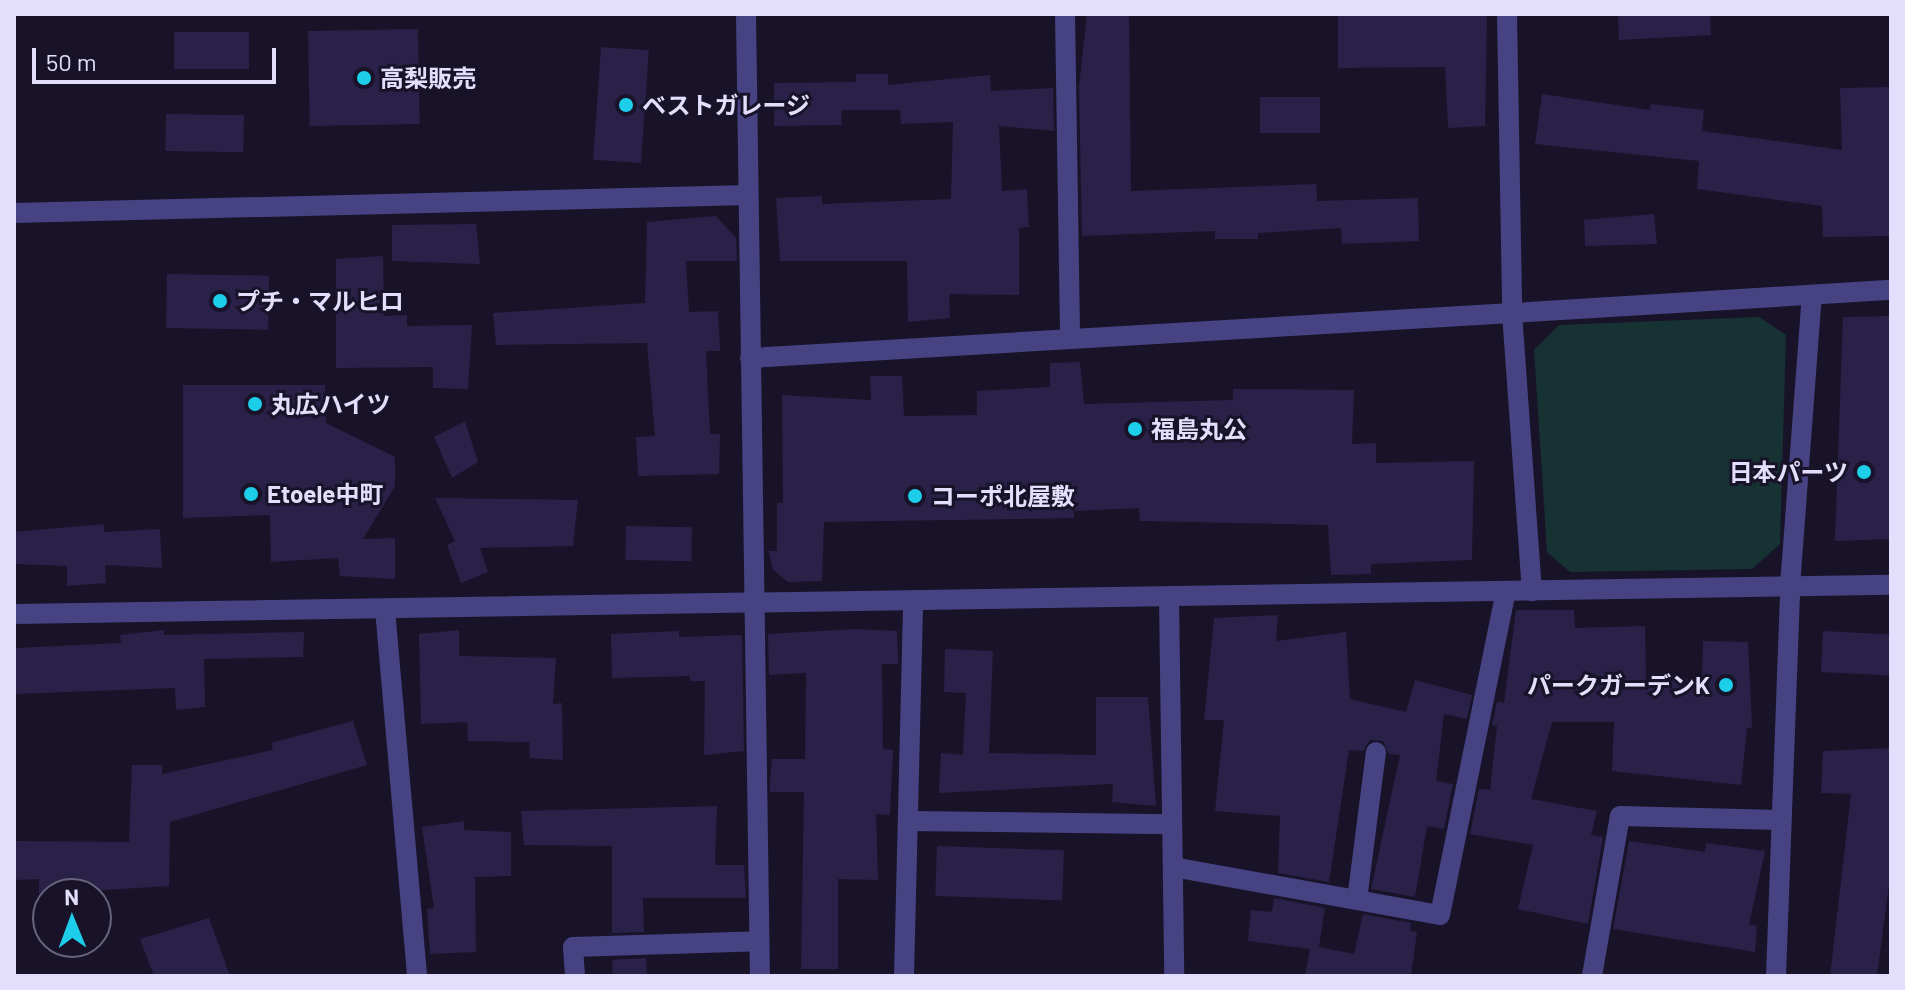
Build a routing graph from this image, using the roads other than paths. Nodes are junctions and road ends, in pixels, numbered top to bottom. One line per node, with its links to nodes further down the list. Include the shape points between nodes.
1 (746, 14): 4 (street)
2 (1065, 14): 9 (street)
3 (1507, 14): 8 (street)
4 (748, 195): 5 (street); 10 (street)
5 (14, 213)
6 (1891, 290): 7 (street)
7 (1812, 295): 8 (street); 12 (street)
8 (1512, 313): 9 (street); 13 (street)
9 (1070, 339): 10 (street)
10 (750, 358): 17 (street)
11 (1891, 585): 12 (street)
12 (1790, 586): 13 (street); 21 (street)
13 (1532, 591): 14 (street)
14 (1506, 592): 15 (street); 25 (street, via 1440,915)
15 (1169, 598): 16 (street); 23 (street)
16 (913, 601): 17 (street); 22 (street)
17 (753, 603): 18 (street); 26 (street)
18 (385, 609): 19 (street); 27 (street)
19 (14, 614)
20 (1376, 752): 25 (street)
21 (1781, 820): 32 (street, via 1620,816); 33 (street)
22 (908, 821): 23 (street); 30 (street)
23 (1172, 824): 24 (street)
24 (1173, 867): 25 (street); 31 (street)
25 (1357, 900)
26 (759, 941): 28 (street, via 573,947); 29 (street)
27 (417, 976)
28 (575, 976)
29 (760, 976)
30 (904, 976)
31 (1174, 976)
32 (1592, 976)
33 (1776, 976)

